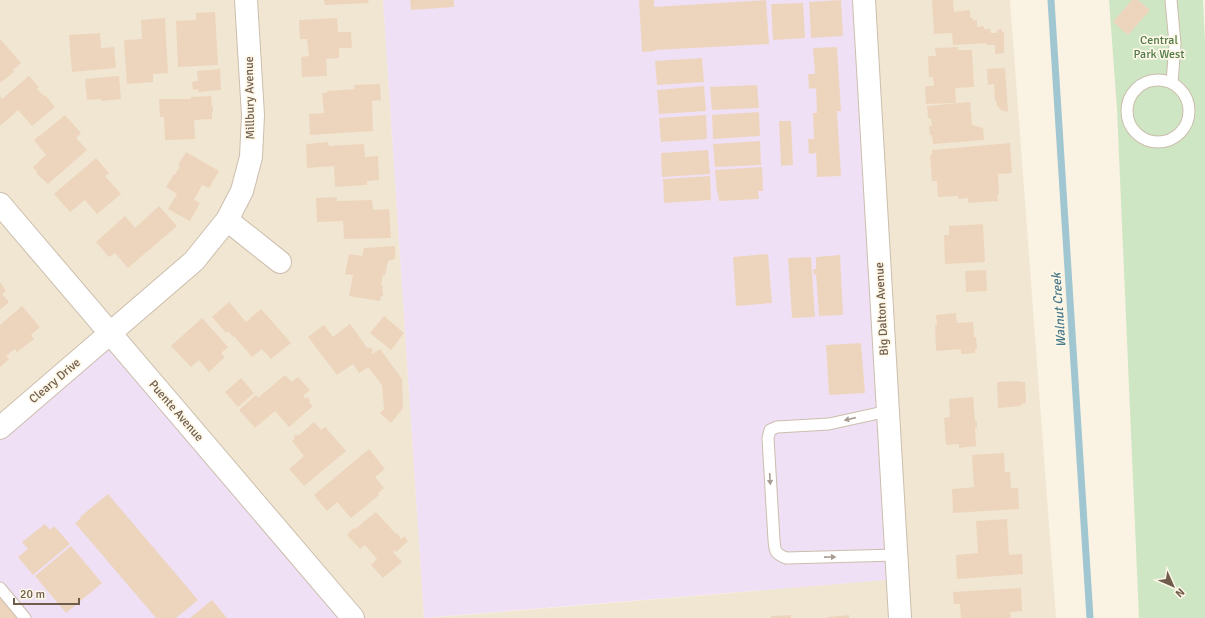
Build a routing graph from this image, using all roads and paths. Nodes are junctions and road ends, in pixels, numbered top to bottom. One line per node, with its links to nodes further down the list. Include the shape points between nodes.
1 (246, 0): 6 (street, Millbury Avenue, via 253,115 251,156 242,191)
2 (864, 0): 9 (street, Big Dalton Avenue)
3 (1171, 0): 4 (lane, via 1175,44)
4 (1172, 83): 4 (lane, via 1181,89 1187,98 1189,118 1184,128 1168,140 1148,140 1139,135 1128,118 1130,98 1135,90 1153,80)
5 (0, 204): 8 (street, Puente Avenue)
6 (227, 220): 7 (street); 8 (street, Millbury Avenue, via 194,261)
7 (280, 262)
8 (110, 334): 10 (street, Cleary Drive); 14 (street, Puente Avenue)
9 (888, 411): 11 (street, Big Dalton Avenue); 11 (lane, one-way to 11, via 829,424 777,427 770,430 768,438 775,551 779,555 786,558)
10 (0, 428)
11 (896, 555): 15 (street, Big Dalton Avenue)
12 (0, 588): 13 (lane)
13 (25, 618)
14 (353, 618)
15 (900, 618)

